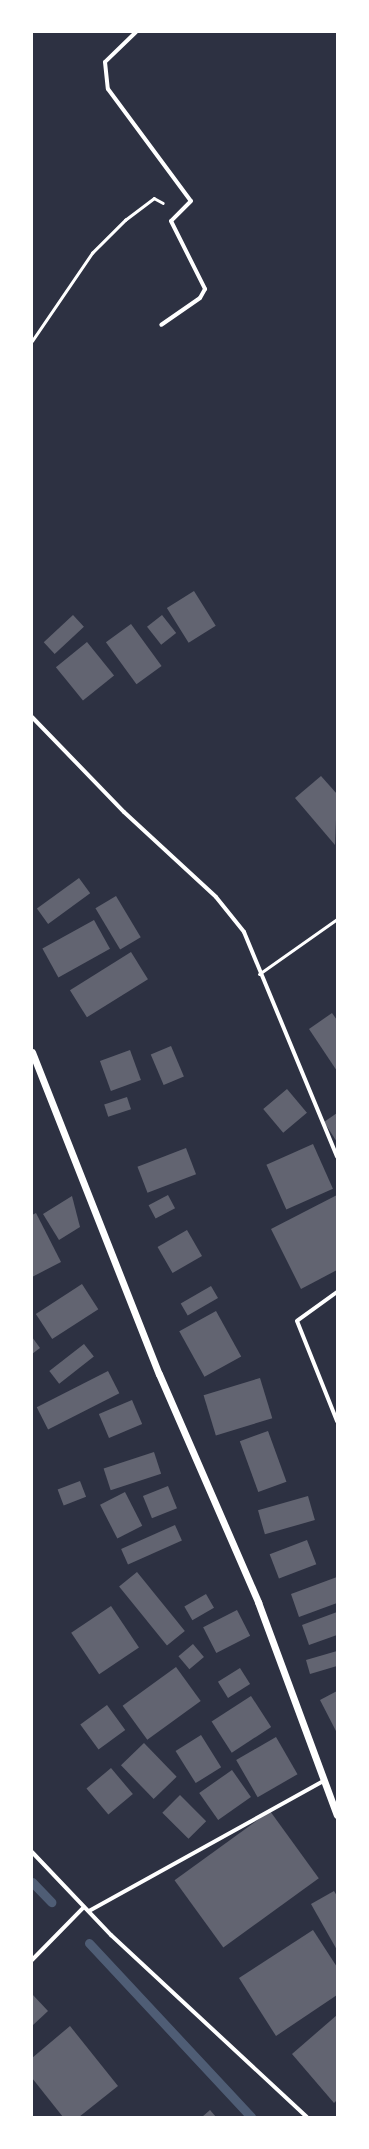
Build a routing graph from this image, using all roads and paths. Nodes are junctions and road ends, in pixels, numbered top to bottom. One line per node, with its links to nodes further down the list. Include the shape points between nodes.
1 (136, 32): 2 (street, via 105,62 104,76 121,111 191,201)
2 (174, 217): 3 (street, via 173,226 205,289 200,298); 4 (path, via 157,198 125,220 92,253)
3 (161, 325)
4 (32, 341)
5 (32, 717): 7 (street, via 124,812 216,897 244,932)
6 (337, 919): 7 (lane)
7 (259, 974): 9 (street)
8 (32, 1052): 12 (street, via 159,1374 258,1602)
9 (337, 1156)
10 (337, 1292): 11 (street, via 297,1321)
11 (337, 1421)
12 (324, 1781): 13 (street); 16 (street)
13 (337, 1815)
14 (32, 1852): 15 (street)
15 (84, 1907): 16 (street); 17 (street)
16 (89, 1911): 18 (street)
17 (32, 1960)
18 (307, 2117)

